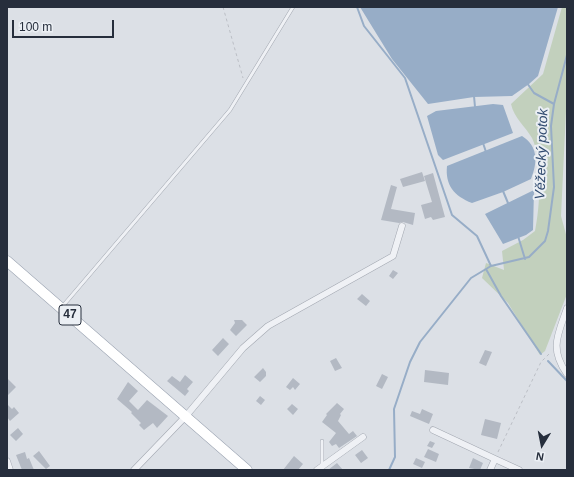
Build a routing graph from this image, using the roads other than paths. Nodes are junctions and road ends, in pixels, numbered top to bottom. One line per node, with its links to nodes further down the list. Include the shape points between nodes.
1 (293, 7): 4 (lane, via 230,110)
2 (402, 226): 7 (street, via 393,256 268,326 243,348)
3 (7, 261): 4 (main road, 47)
4 (61, 308): 7 (main road, 47)
5 (567, 308): 6 (street, via 555,350)
6 (567, 374)
7 (186, 416): 15 (street); 16 (main road, 47)
8 (433, 430): 11 (street)
9 (363, 437): 13 (street)
10 (322, 441): 13 (lane)
11 (495, 459): 17 (street); 18 (street)
12 (7, 461): 14 (street)
13 (320, 468)
14 (10, 470)
15 (134, 470)
16 (247, 470)
17 (490, 470)
18 (519, 470)

